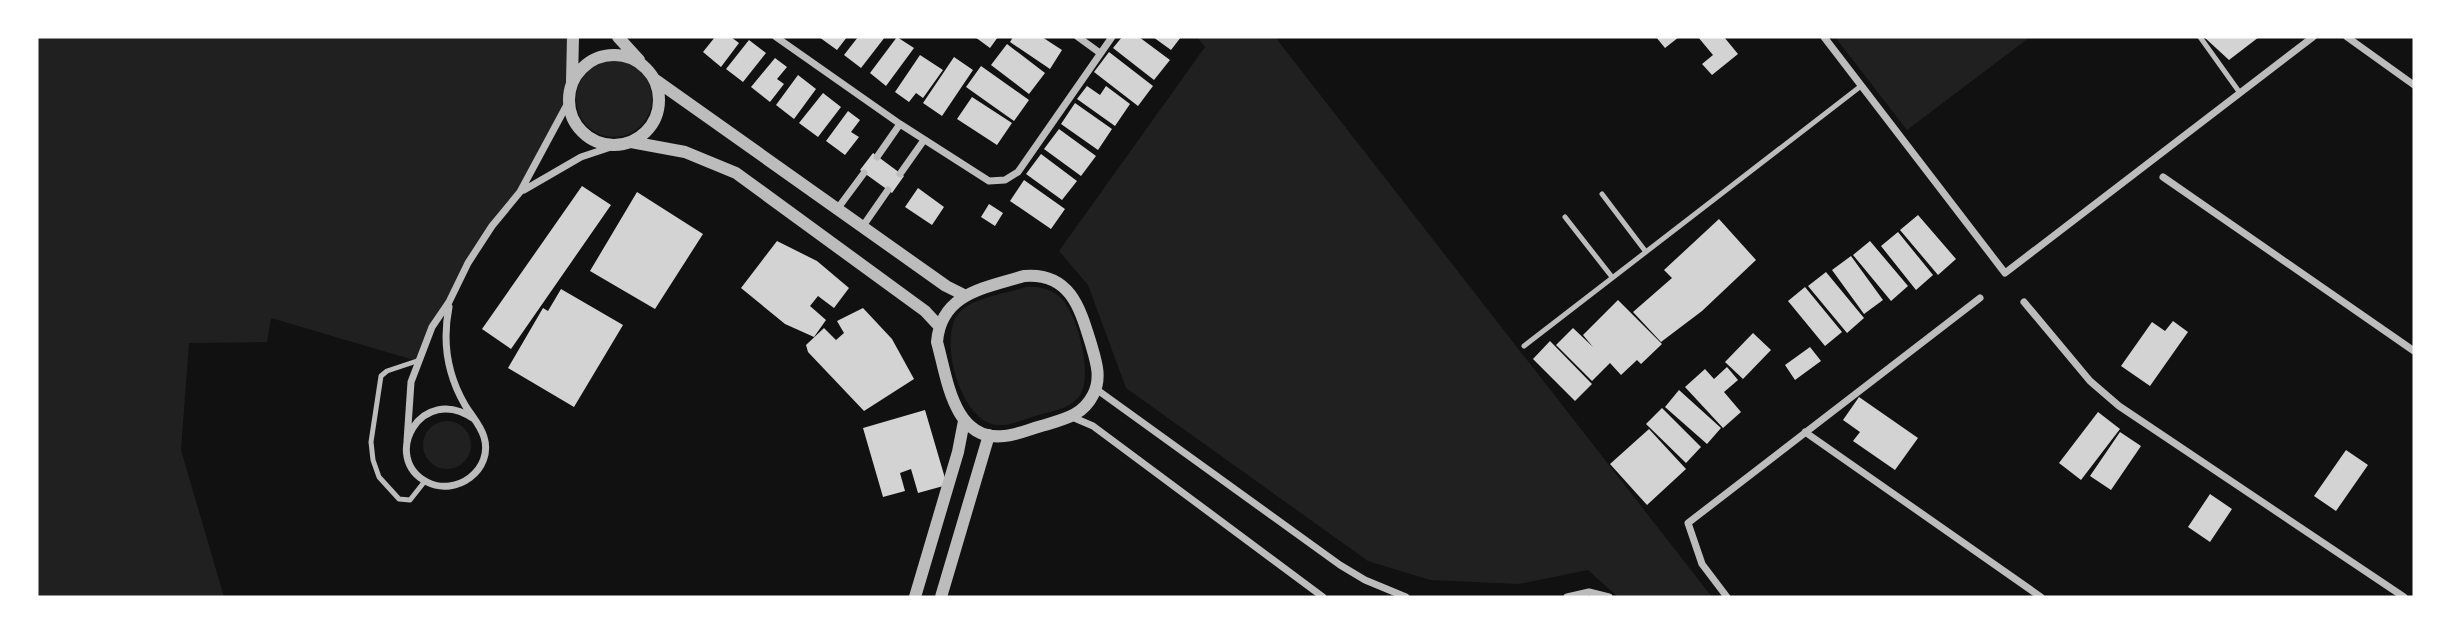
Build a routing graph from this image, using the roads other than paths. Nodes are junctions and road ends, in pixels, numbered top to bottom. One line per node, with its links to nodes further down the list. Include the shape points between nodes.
1 (573, 37): 13 (street)
2 (618, 37): 11 (street)
3 (776, 37): 18 (street)
4 (1078, 37): 10 (street)
5 (1112, 37): 10 (street)
6 (1824, 37): 15 (street)
7 (2200, 37): 16 (lane)
8 (2313, 37): 16 (street)
9 (2347, 37): 14 (street)
10 (1100, 53): 19 (street, via 1018,172 1005,180 989,181)
11 (643, 66): 12 (street); 13 (street, via 629,57 603,57 581,69)
12 (654, 79): 20 (street, via 659,109 644,134); 29 (street)
13 (572, 84): 17 (street)
14 (2414, 85)
15 (1861, 86): 16 (street, via 2005,273); 32 (lane)
16 (2240, 93)
17 (569, 101): 21 (street, via 572,118 582,133); 27 (street)
18 (900, 124): 19 (street); 22 (street)
19 (924, 140): 24 (street)
20 (631, 142): 21 (street); 38 (street, via 685,152 736,173 925,311)
21 (614, 146): 27 (street, via 581,157)
22 (877, 157)
23 (864, 173): 29 (street)
24 (900, 174)
25 (2163, 177): 40 (street)
26 (888, 190): 31 (street)
27 (520, 192): 36 (street, via 468,263)
28 (1602, 194): 32 (lane)
29 (838, 208): 31 (street)
30 (1565, 216): 33 (lane)
31 (863, 226): 34 (street)
32 (1646, 252): 33 (lane)
33 (1612, 278): 39 (lane)
34 (964, 295): 38 (street, via 946,311); 42 (street, via 1033,275 1064,286 1080,306 1097,366)
35 (1980, 298): 46 (street)
36 (449, 302): 41 (street); 44 (street, via 445,334 449,366 455,387)
37 (2024, 302): 58 (street, via 2090,381 2119,406)
38 (939, 326): 45 (street, via 937,342)
39 (1524, 346)
40 (2414, 351)
41 (417, 361): 48 (street, via 406,411); 49 (lane, via 381,376 371,442 379,477 398,499 410,500)
42 (1096, 389): 43 (street, via 1084,408); 53 (street, via 1340,565)
43 (1071, 417): 47 (street, via 1004,436); 52 (street, via 1093,426)
44 (474, 419): 48 (street, via 462,411 434,409 417,422); 49 (street, via 486,449 480,467 470,479 455,486)
45 (964, 421): 47 (street); 50 (street)
46 (1805, 432): 56 (street, via 1688,523 1702,564); 57 (street)
47 (989, 435): 51 (street)
48 (407, 441): 49 (street, via 411,463)
49 (425, 481)
50 (915, 597)
51 (941, 597)
52 (1323, 597)
53 (1406, 597)
54 (1567, 597): 55 (street, via 1589,592)
55 (1609, 597)
56 (1727, 597)
57 (2041, 597)
58 (2404, 597)

